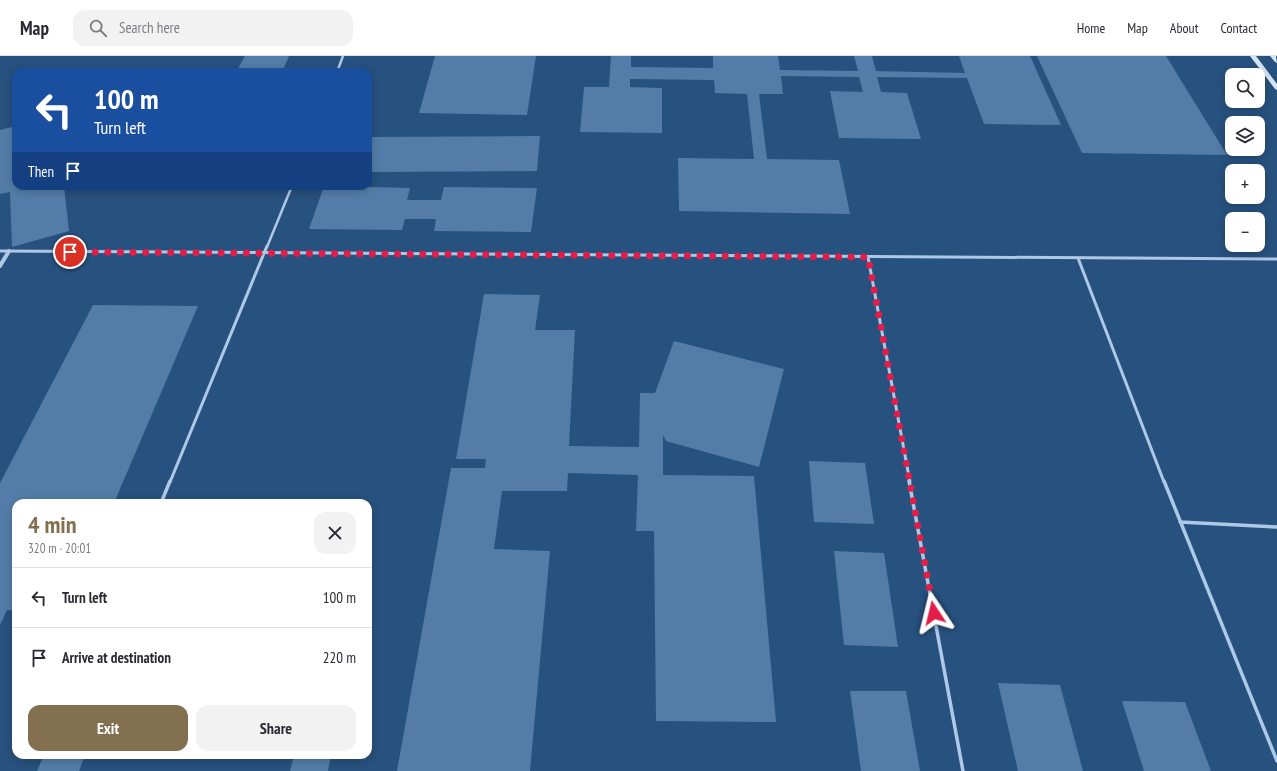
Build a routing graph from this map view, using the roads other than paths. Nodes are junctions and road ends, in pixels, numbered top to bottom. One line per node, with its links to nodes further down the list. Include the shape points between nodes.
1 (343, 56): 5 (lane)
2 (1253, 56): 6 (street)
3 (1273, 56): 4 (street)
4 (1277, 60)
5 (338, 68)
6 (1277, 88)
7 (290, 190): 10 (lane)
8 (0, 251): 9 (lane)
9 (9, 251): 10 (lane); 14 (street)
10 (266, 253): 11 (lane); 15 (lane)
11 (868, 257): 12 (lane); 19 (lane)
12 (1078, 258): 13 (lane); 16 (lane)
13 (1277, 259)
14 (0, 266)
15 (163, 499)
16 (1180, 522): 17 (lane); 18 (lane)
17 (1277, 527)
18 (1277, 761)
19 (963, 771)

